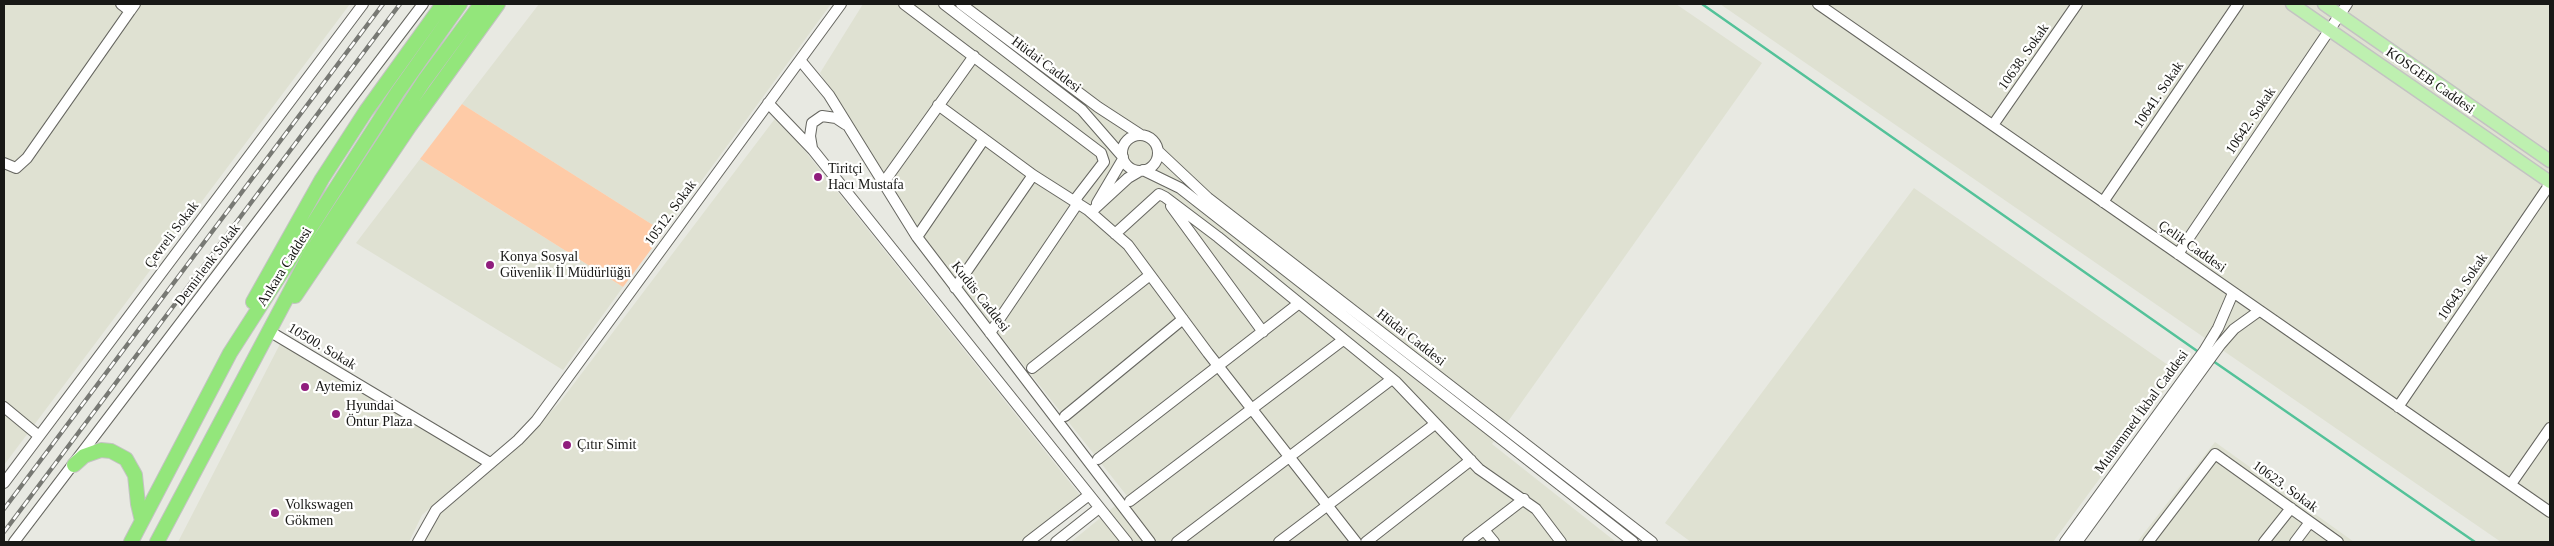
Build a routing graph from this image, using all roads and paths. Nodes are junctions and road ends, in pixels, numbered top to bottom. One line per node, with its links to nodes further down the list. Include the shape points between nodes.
1 (121, 4): 18 (street)
2 (363, 4): 67 (street, Çevreli Sokak)
3 (423, 4): 72 (street, Demirlenk Sokak)
4 (443, 4): 56 (highway, via 322,179 253,302)
5 (460, 4): 56 (highway, Ankara Caddesi, via 397,93)
6 (481, 4): 51 (highway, Ankara Caddesi, via 424,81 309,256)
7 (498, 4): 51 (highway)
8 (841, 4): 22 (street, 10512. Sokak)
9 (904, 4): 21 (street)
10 (944, 4): 31 (street, Hüdai Caddesi, via 1082,110)
11 (961, 4): 27 (street, Hüdai Caddesi, via 1098,107)
12 (1818, 4): 25 (street, Çelik Caddesi)
13 (2077, 4): 25 (street, 10638. Sokak)
14 (2238, 4): 40 (street, 10641. Sokak)
15 (2292, 4): 20 (main road, KOSGEB Caddesi)
16 (2324, 4): 19 (main road, KOSGEB Caddesi)
17 (2347, 4): 19 (street, 10642. Sokak)
18 (133, 7): 33 (street, via 27,158 16,168)
19 (2340, 15): 20 (street, 10642. Sokak); 32 (main road, KOSGEB Caddesi)
20 (2329, 29): 37 (main road, KOSGEB Caddesi); 44 (street, 10642. Sokak)
21 (974, 56): 24 (street); 39 (street, via 1100,153 1104,162)
22 (800, 60): 23 (street, 10512. Sokak); 26 (street, Kudüs Caddesi, via 829,95)
23 (768, 104): 29 (street); 71 (street, 10512. Sokak, via 536,421)
24 (938, 105): 28 (street); 36 (street)
25 (1993, 125): 40 (street, Çelik Caddesi)
26 (848, 126): 29 (street, via 836,118 822,116 812,123); 36 (street, Kudüs Caddesi)
27 (1141, 135): 30 (street, via 1151,139); 31 (street, via 1126,142)
28 (984, 139): 35 (street); 43 (street)
29 (813, 150): 75 (street)
30 (1158, 151): 34 (street, via 1153,165); 102 (street, Hüdai Caddesi, via 1216,204)
31 (1123, 158): 34 (street, via 1128,166); 41 (street)
32 (2550, 161)
33 (4, 164)
34 (1141, 170): 41 (street); 101 (street, Hüdai Caddesi, via 1180,188)
35 (1033, 174): 39 (street); 46 (street)
36 (884, 182): 43 (street, Kudüs Caddesi)
37 (2550, 183): 62 (street, 10643. Sokak)
38 (1165, 197): 42 (street, via 1159,194); 48 (street); 52 (street)
39 (1076, 202): 41 (street); 53 (street)
40 (2103, 202): 44 (street, Çelik Caddesi)
41 (1091, 212): 42 (street)
42 (1115, 234): 45 (street, via 1128,244)
43 (917, 237): 46 (street, Kudüs Caddesi)
44 (2178, 254): 47 (street, Çelik Caddesi)
45 (1150, 275): 50 (street); 58 (street)
46 (955, 288): 53 (street, Kudüs Caddesi)
47 (2233, 293): 49 (street, Çelik Caddesi); 55 (street, Muhammed İkbal Caddesi)
48 (1298, 304): 52 (street); 54 (street)
49 (2259, 311): 55 (street, Muhammed İkbal Caddesi); 62 (street, Çelik Caddesi)
50 (1183, 319): 57 (street); 64 (street)
51 (269, 331): 71 (street, 10500. Sokak); 88 (highway, Ankara Caddesi)
52 (1263, 332): 57 (street)
53 (990, 333): 93 (street, Kudüs Caddesi)
54 (1343, 340): 60 (street); 63 (street)
55 (2216, 341): 59 (street, Muhammed İkbal Caddesi)
56 (230, 353): 82 (highway, Ankara Caddesi)
57 (1218, 366): 63 (street); 69 (street)
58 (1032, 368)
59 (2193, 374): 103 (street, Muhammed İkbal Caddesi); 104 (street, Muhammed İkbal Caddesi)
60 (1392, 379): 65 (street); 68 (street)
61 (4, 407): 67 (street)
62 (2398, 407): 74 (street, Çelik Caddesi)
63 (1252, 409): 68 (street); 77 (street)
64 (1065, 416)
65 (1435, 424): 70 (street); 78 (street)
66 (2550, 428): 74 (street)
67 (39, 436): 73 (street, Çevreli Sokak)
68 (1289, 457): 78 (street); 94 (street)
69 (1098, 459)
70 (1471, 460): 76 (street, via 1497,483); 97 (street)
71 (490, 464): 89 (street, 10512. Sokak, via 436,510)
72 (74, 465): 82 (highway, via 84,456 101,450 126,459 135,475); 85 (street, Demirlenk Sokak)
73 (4, 483)
74 (2511, 484): 81 (street, Çelik Caddesi)
75 (1089, 495): 79 (street); 90 (street)
76 (1524, 499): 84 (street); 100 (street, via 1536,509)
77 (1130, 501)
78 (1327, 506): 95 (street); 96 (street)
79 (1099, 508): 91 (street); 92 (street)
80 (2290, 508): 83 (street, 10623. Sokak); 105 (street, 10623. Sokak, via 2215,454); 106 (street)
81 (2550, 512)
82 (142, 521): 86 (highway); 87 (highway, Ankara Caddesi)
83 (2310, 522): 107 (street); 108 (street, 10623. Sokak)
84 (1484, 530): 98 (street); 99 (street)
85 (14, 542)
86 (125, 542)
87 (131, 542)
88 (157, 542)
89 (418, 542)
90 (1028, 542)
91 (1056, 542)
92 (1127, 542)
93 (1150, 542)
94 (1177, 542)
95 (1278, 542)
96 (1356, 542)
97 (1366, 542)
98 (1468, 542)
99 (1494, 542)
100 (1561, 542)
101 (1633, 542)
102 (1652, 542)
103 (2066, 542)
104 (2077, 542)
105 (2148, 542)
106 (2264, 542)
107 (2295, 542)
108 (2338, 542)

